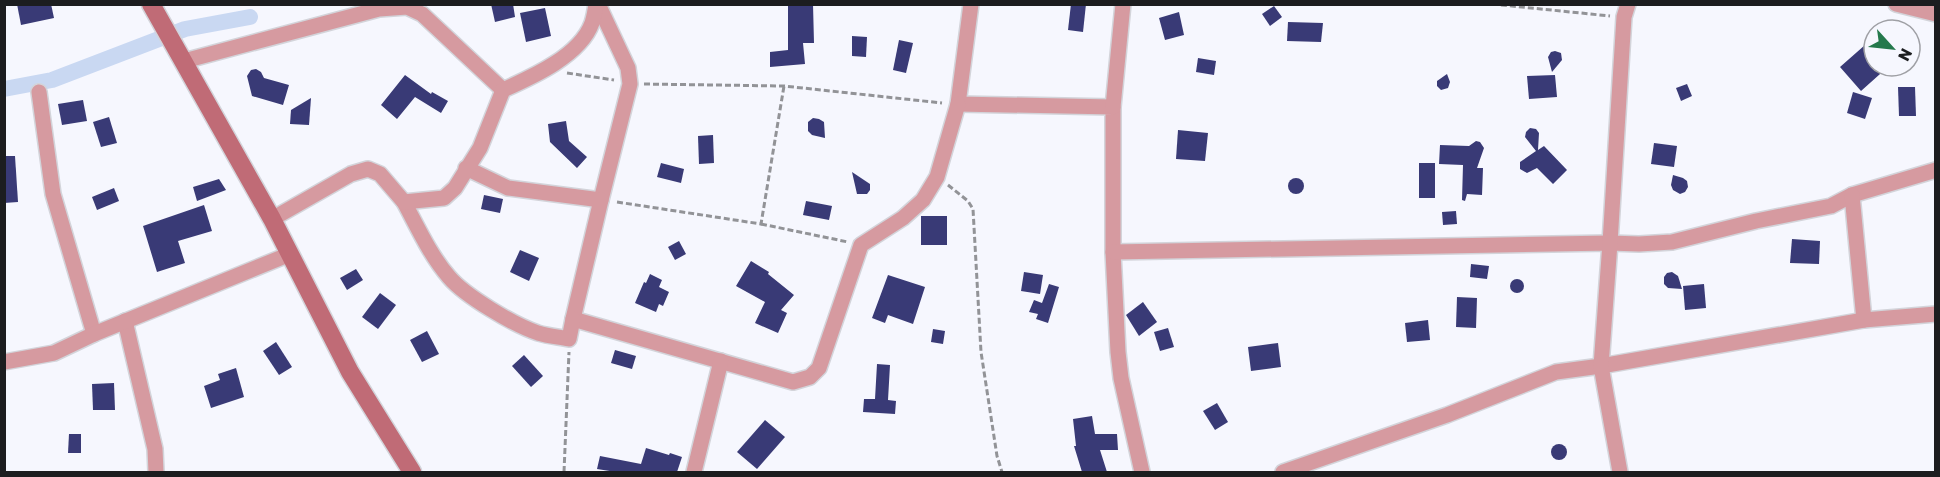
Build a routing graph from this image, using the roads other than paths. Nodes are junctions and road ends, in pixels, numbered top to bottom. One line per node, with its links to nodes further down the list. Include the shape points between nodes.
1 (151, 4): 8 (street)
2 (597, 4): 9 (street, via 591,25 580,42 547,69); 16 (street, via 628,68 630,84)
3 (971, 4): 11 (street)
4 (1123, 4): 12 (street)
5 (1896, 4): 7 (street)
6 (1626, 11): 19 (street)
7 (1935, 14)
8 (184, 61): 9 (street, via 379,9 407,7 422,14); 18 (street)
9 (502, 90): 13 (street, via 480,148)
10 (39, 92): 26 (street, via 53,194)
11 (958, 104): 12 (street); 27 (street, via 937,177 923,200 903,218 861,244 819,368 810,377 794,382)
12 (1113, 107): 20 (street)
13 (466, 168): 16 (street, via 508,188); 17 (street, via 444,198)
14 (1935, 170): 15 (street)
15 (1852, 195): 19 (street, via 1831,206 1672,242); 24 (street)
16 (601, 200): 23 (street)
17 (404, 202): 18 (street, via 380,174 368,169 351,174); 23 (street, via 450,279 482,303 538,333 570,339)
18 (272, 219): 21 (street)
19 (1610, 243): 20 (street); 29 (street)
20 (1113, 252): 33 (street, via 1121,378)
21 (290, 254): 25 (street); 31 (street, via 350,372)
22 (1935, 314): 24 (street)
23 (573, 320): 27 (street)
24 (1864, 320): 29 (street)
25 (125, 321): 26 (street); 30 (street, via 155,449)
26 (94, 334): 28 (street, via 54,353)
27 (721, 361): 32 (street)
28 (4, 362)
29 (1601, 366): 34 (street, via 1556,372 1447,416); 35 (street)
30 (156, 472)
31 (412, 472)
32 (694, 472)
33 (1142, 472)
34 (1284, 472)
35 (1620, 472)

